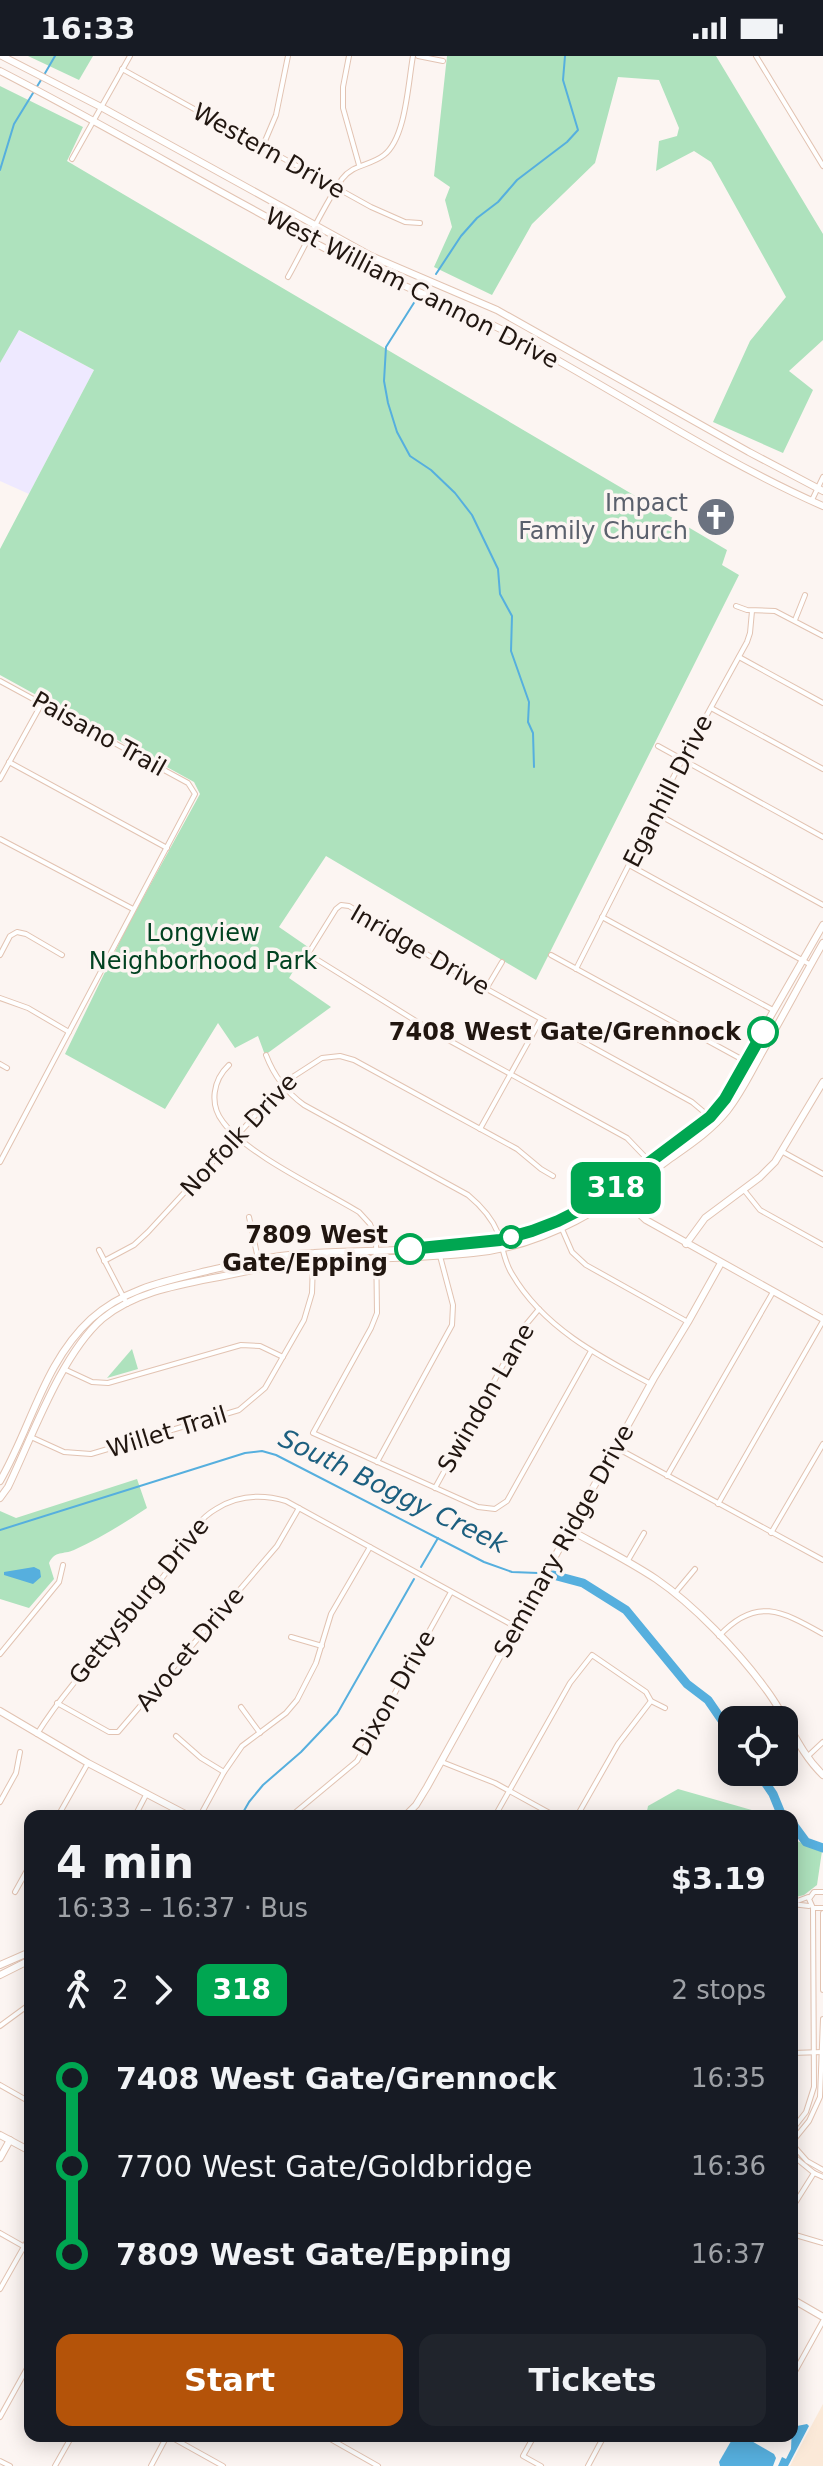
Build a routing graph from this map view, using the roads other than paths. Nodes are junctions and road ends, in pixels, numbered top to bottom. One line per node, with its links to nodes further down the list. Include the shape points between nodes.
1 (2, 56): 10 (main road, West William Cannon Drive)
2 (130, 56): 8 (street)
3 (288, 56): 12 (street, via 276,115)
4 (349, 56): 14 (street, via 343,108)
5 (416, 56): 7 (street); 14 (street, via 397,139 386,154)
6 (756, 56): 15 (street)
7 (443, 61)
8 (122, 69): 10 (street); 12 (street, Western Drive)
9 (3, 72): 11 (main road, West William Cannon Drive)
10 (101, 107): 11 (street); 18 (main road, West William Cannon Drive)
11 (94, 120): 13 (street); 19 (main road, West William Cannon Drive)
12 (262, 148): 16 (street, Western Drive)
13 (72, 159)
14 (359, 165): 16 (street)
15 (823, 166)
16 (337, 189): 17 (street, Western Drive, via 396,219); 18 (street)
17 (420, 223)
18 (317, 227): 19 (street); 21 (main road, West William Cannon Drive)
19 (309, 240): 20 (street); 22 (main road, West William Cannon Drive)
20 (288, 277)
21 (529, 328): 22 (main road); 24 (main road, West William Cannon Drive)
22 (522, 340): 25 (main road, West William Cannon Drive)
23 (823, 477): 24 (street)
24 (820, 490): 25 (street)
25 (812, 501): 26 (main road, West William Cannon Drive)
26 (823, 506)
27 (805, 595): 30 (street)
28 (736, 606): 29 (street)
29 (752, 611): 30 (street, via 775,611); 32 (street, Eganhill Drive, via 749,637)
30 (795, 620): 31 (street)
31 (823, 636)
32 (739, 657): 35 (street); 36 (street, Eganhill Drive)
33 (0, 681): 34 (street, Paisano Trail)
34 (42, 703): 39 (street); 45 (street, Paisano Trail, via 188,783 194,797)
35 (823, 703)
36 (711, 708): 38 (street, Eganhill Drive); 40 (street)
37 (658, 746): 38 (street)
38 (682, 760): 42 (street, Eganhill Drive); 43 (street)
39 (9, 762): 41 (street); 45 (street)
40 (823, 769)
41 (0, 779)
42 (657, 813): 46 (street, Eganhill Drive); 47 (street)
43 (823, 837)
44 (0, 839): 48 (street)
45 (167, 848): 48 (street)
46 (629, 865): 49 (street, Eganhill Drive); 55 (street)
47 (823, 905)
48 (133, 909): 63 (street)
49 (602, 917): 58 (street, Eganhill Drive); 61 (street)
50 (823, 925): 55 (main road)
51 (823, 943): 57 (main road)
52 (0, 955): 53 (street, via 17,932)
53 (62, 955)
54 (551, 955): 58 (street)
55 (803, 960): 57 (street); 61 (main road)
56 (502, 962): 59 (street)
57 (811, 965): 68 (main road)
58 (576, 969): 65 (street)
59 (486, 989): 62 (street, Inridge Drive); 70 (street, Inridge Drive, via 345,905 336,909 308,954)
60 (0, 998): 63 (street)
61 (775, 1011): 65 (main road)
62 (541, 1019): 70 (street); 73 (street, Inridge Drive)
63 (69, 1032): 78 (street)
64 (266, 1055): 72 (street)
65 (746, 1062): 68 (street); 73 (main road)
66 (0, 1064): 69 (street)
67 (229, 1065): 76 (street, via 218,1077 214,1099 221,1119)
68 (754, 1066): 74 (main road)
69 (7, 1068)
70 (511, 1074): 75 (street); 79 (street, via 627,1138)
71 (823, 1082): 77 (main road)
72 (282, 1084): 75 (street, Norfolk Drive, via 322,1058 340,1056); 76 (street, Norfolk Drive); 87 (street, via 312,1110 468,1195 489,1217)
73 (710, 1117): 74 (street, Inridge Drive); 79 (main road)
74 (717, 1123): 84 (main road)
75 (480, 1129): 81 (street, Norfolk Drive)
76 (237, 1136): 92 (street, via 359,1212 373,1230); 96 (street, Norfolk Drive, via 134,1245)
77 (783, 1152): 80 (street); 82 (main road)
78 (0, 1162)
79 (651, 1163): 83 (main road)
80 (823, 1174)
81 (553, 1176)
82 (743, 1189): 88 (main road, via 705,1218); 89 (street, via 760,1210)
83 (614, 1190): 84 (main road); 87 (main road, via 558,1221)
84 (620, 1196): 86 (main road); 88 (main road, via 646,1220)
85 (249, 1217): 94 (street)
86 (562, 1229): 90 (main road); 104 (street, via 572,1252 586,1265)
87 (500, 1240): 90 (street); 92 (main road)
88 (686, 1244): 98 (main road)
89 (823, 1245)
90 (502, 1249): 93 (main road); 102 (street, via 511,1273)
91 (99, 1250): 96 (street)
92 (378, 1251): 94 (main road); 95 (street)
93 (440, 1256): 95 (main road); 113 (street, via 453,1305 452,1325)
94 (258, 1259): 99 (street); 101 (main road, via 152,1284)
95 (378, 1260): 97 (main road); 113 (street, via 375,1319 313,1433)
96 (104, 1261): 101 (street)
97 (313, 1262): 99 (main road); 106 (street, Willet Trail, via 310,1306)
98 (721, 1263): 100 (main road); 104 (main road, Seminary Ridge Drive)
99 (260, 1268): 101 (main road)
100 (773, 1292): 103 (main road); 114 (street)
101 (125, 1300): 107 (main road, via 91,1330); 109 (main road, via 94,1317 73,1339)
102 (539, 1309): 105 (street); 116 (street, Swindon Lane)
103 (823, 1320): 118 (street)
104 (688, 1322): 108 (main road, Seminary Ridge Drive)
105 (591, 1351): 108 (street); 116 (street, via 507,1501 487,1509)
106 (283, 1357): 107 (street, via 260,1346 241,1345 108,1383); 110 (street, Willet Trail, via 265,1388 233,1412 91,1454 64,1452)
107 (64, 1369): 110 (main road)
108 (651, 1384): 112 (main road, Seminary Ridge Drive)
109 (23, 1433): 110 (street, Willet Trail); 115 (main road)
110 (32, 1437): 117 (main road)
111 (823, 1444): 122 (street)
112 (615, 1447): 114 (street); 120 (main road, Seminary Ridge Drive)
113 (377, 1462): 116 (street)
114 (667, 1476): 118 (street)
115 (0, 1481)
116 (435, 1488)
117 (0, 1498)
118 (718, 1504): 122 (street)
119 (299, 1508): 123 (street, Gettysburg Drive); 137 (street, Gettysburg Drive, via 274,1497 253,1497 206,1515 173,1565); 137 (street, Avocet Drive, via 277,1546 118,1732)
120 (570, 1530): 125 (main road); 130 (main road, Seminary Ridge Drive)
121 (644, 1533): 125 (street)
122 (771, 1533): 124 (street)
123 (370, 1547): 128 (street, Gettysburg Drive); 134 (street, via 331,1614)
124 (823, 1560)
125 (627, 1562): 129 (main road)
126 (63, 1565): 135 (street, via 59,1582)
127 (695, 1569): 129 (street)
128 (451, 1592): 130 (street, Gettysburg Drive); 158 (street, Dixon Drive, via 357,1761)
129 (675, 1593): 132 (main road)
130 (516, 1627): 147 (main road, Seminary Ridge Drive)
131 (823, 1634): 132 (street, via 785,1614 762,1610 736,1620)
132 (718, 1636): 146 (main road, via 766,1689)
133 (291, 1637): 134 (street)
134 (322, 1646): 141 (street, via 297,1700)
135 (0, 1654)
136 (651, 1701): 139 (street); 151 (street, via 646,1692 592,1655 570,1683); 162 (street, via 618,1744)
137 (57, 1703): 142 (street, Gettysburg Drive)
138 (241, 1707): 141 (street)
139 (665, 1708)
140 (0, 1711): 142 (main road)
141 (260, 1733): 149 (street, via 242,1746)
142 (37, 1734): 148 (main road)
143 (176, 1736): 149 (street)
144 (823, 1742): 146 (street)
145 (20, 1752): 153 (street, via 16,1773)
146 (806, 1757): 150 (main road)
147 (441, 1761): 151 (street); 159 (main road, Seminary Ridge Drive)
148 (88, 1763): 152 (main road); 154 (street)
149 (224, 1772): 157 (street)
150 (823, 1775)
151 (509, 1791): 160 (street); 161 (street)
152 (147, 1793): 155 (street); 156 (main road)
153 (0, 1802)
154 (61, 1810)
155 (138, 1810)
156 (178, 1810)
157 (203, 1810)
158 (298, 1810)
159 (411, 1810)
160 (498, 1810)
161 (544, 1810)
162 (580, 1810)
163 (24, 1876): 164 (street)
164 (15, 1892)
165 (823, 1892): 166 (street)
166 (810, 1896): 167 (street); 169 (street)
167 (798, 1901)
168 (798, 1905): 169 (street)
169 (813, 1908): 170 (street); 181 (street)
170 (823, 1910): 175 (street)
171 (24, 1955): 173 (main road)
172 (24, 1963): 174 (main road)
173 (0, 1965)
174 (0, 1975)
175 (823, 1990)
176 (24, 2008): 178 (street)
177 (823, 2019): 179 (street)
178 (0, 2026)
179 (822, 2052): 181 (street); 186 (street, via 817,2107)
180 (798, 2053): 181 (street)
181 (815, 2053): 184 (street, via 812,2097)
182 (0, 2085): 183 (street)
183 (24, 2099)
184 (798, 2122)
185 (0, 2135): 187 (main road)
186 (798, 2135)
187 (10, 2140): 188 (main road); 190 (main road)
188 (24, 2148)
189 (798, 2150): 192 (street)
190 (0, 2158)
191 (798, 2160): 193 (street)
192 (823, 2170)
193 (814, 2173): 194 (street); 195 (street)
194 (823, 2177)
195 (798, 2198)
196 (0, 2233): 199 (street)
197 (798, 2236): 198 (street)
198 (823, 2243)
199 (24, 2246): 200 (street)
200 (0, 2289)
201 (798, 2303): 202 (main road)
202 (823, 2319): 203 (street)
203 (798, 2366)
204 (24, 2374): 205 (street)
205 (0, 2417)
206 (69, 2442): 214 (street)
207 (165, 2442): 215 (street)
208 (179, 2442): 216 (street)
209 (336, 2442): 217 (street)
210 (531, 2442): 218 (street, via 523,2456)
211 (601, 2442): 219 (street)
212 (0, 2461): 213 (street)
213 (10, 2466)
214 (55, 2466)
215 (151, 2466)
216 (223, 2466)
217 (378, 2466)
218 (541, 2466)
219 (588, 2466)

